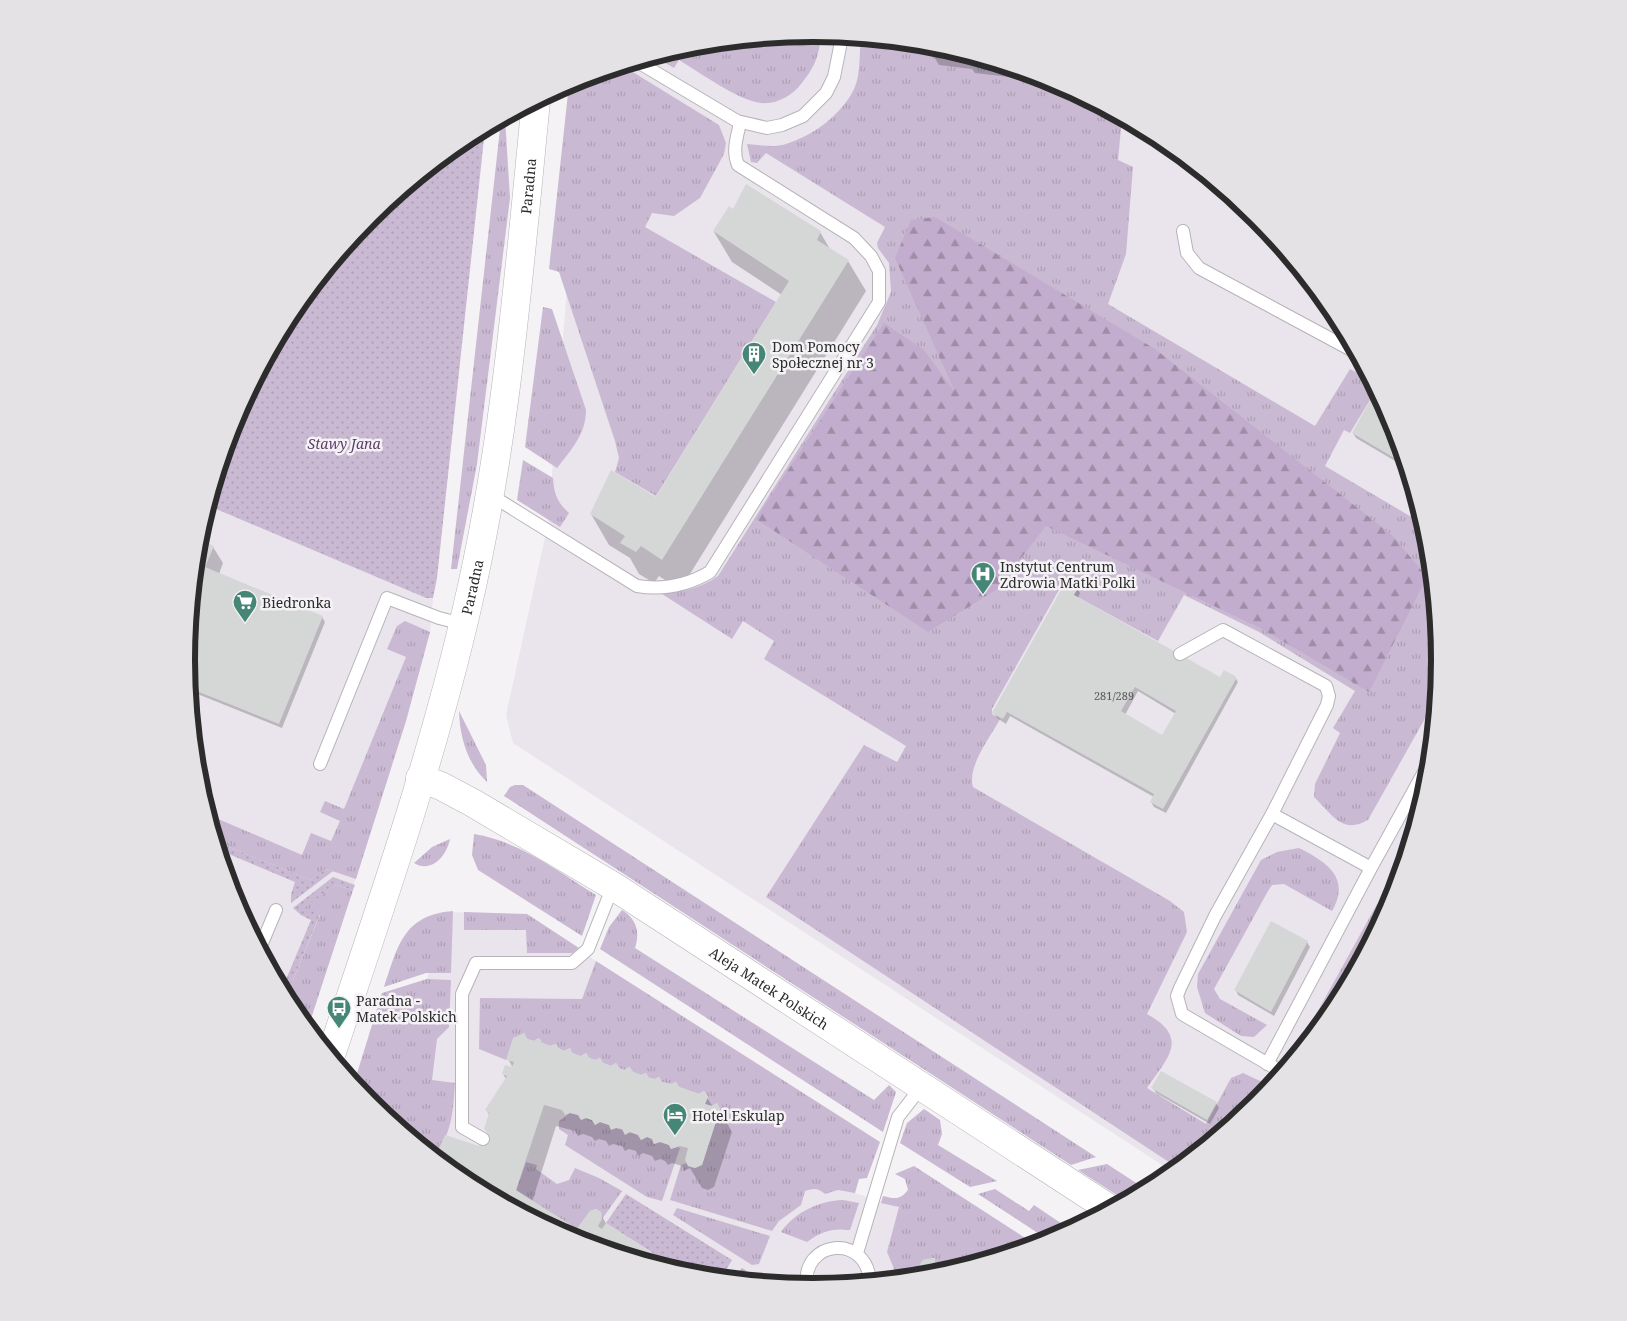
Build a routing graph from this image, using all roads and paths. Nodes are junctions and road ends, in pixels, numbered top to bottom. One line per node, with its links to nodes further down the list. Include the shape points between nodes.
1 (841, 43): 4 (lane, via 834,77 826,93 808,112 792,121 767,128)
2 (645, 66): 4 (lane)
3 (535, 109): 7 (street, Paradna, via 508,366)
4 (740, 122): 7 (lane, via 735,158 738,166 854,238 871,256 879,271 880,289 879,302 710,572 694,581 660,588 637,586)
5 (1183, 231): 6 (lane, via 1187,253 1199,268)
6 (1346, 348)
7 (489, 494): 8 (street, Paradna)
8 (463, 624): 10 (lane, via 387,598); 11 (street, Paradna)
9 (1180, 654): 13 (lane, via 1223,630 1326,686 1327,705)
10 (320, 764)
11 (420, 778): 15 (street, Aleja Matek Polskich, via 478,806); 18 (street, Paradna)
12 (1420, 778): 14 (lane)
13 (1272, 814): 14 (lane); 19 (lane, via 1215,916 1177,996 1182,1014)
14 (1370, 868): 19 (lane)
15 (613, 886): 21 (street, Aleja Matek Polskich); 22 (lane, via 588,949 572,963 476,963 462,994 462,1127)
16 (276, 910): 17 (lane)
17 (263, 941)
18 (333, 1049)
19 (1268, 1064): 20 (lane)
20 (1277, 1069)
21 (922, 1086): 23 (street, Aleja Matek Polskich); 24 (lane, via 898,1117)
22 (483, 1139)
23 (1105, 1205)
24 (857, 1253): 25 (lane, via 865,1262); 26 (lane, via 848,1248 826,1250 810,1264)
25 (868, 1276)
26 (806, 1278)

